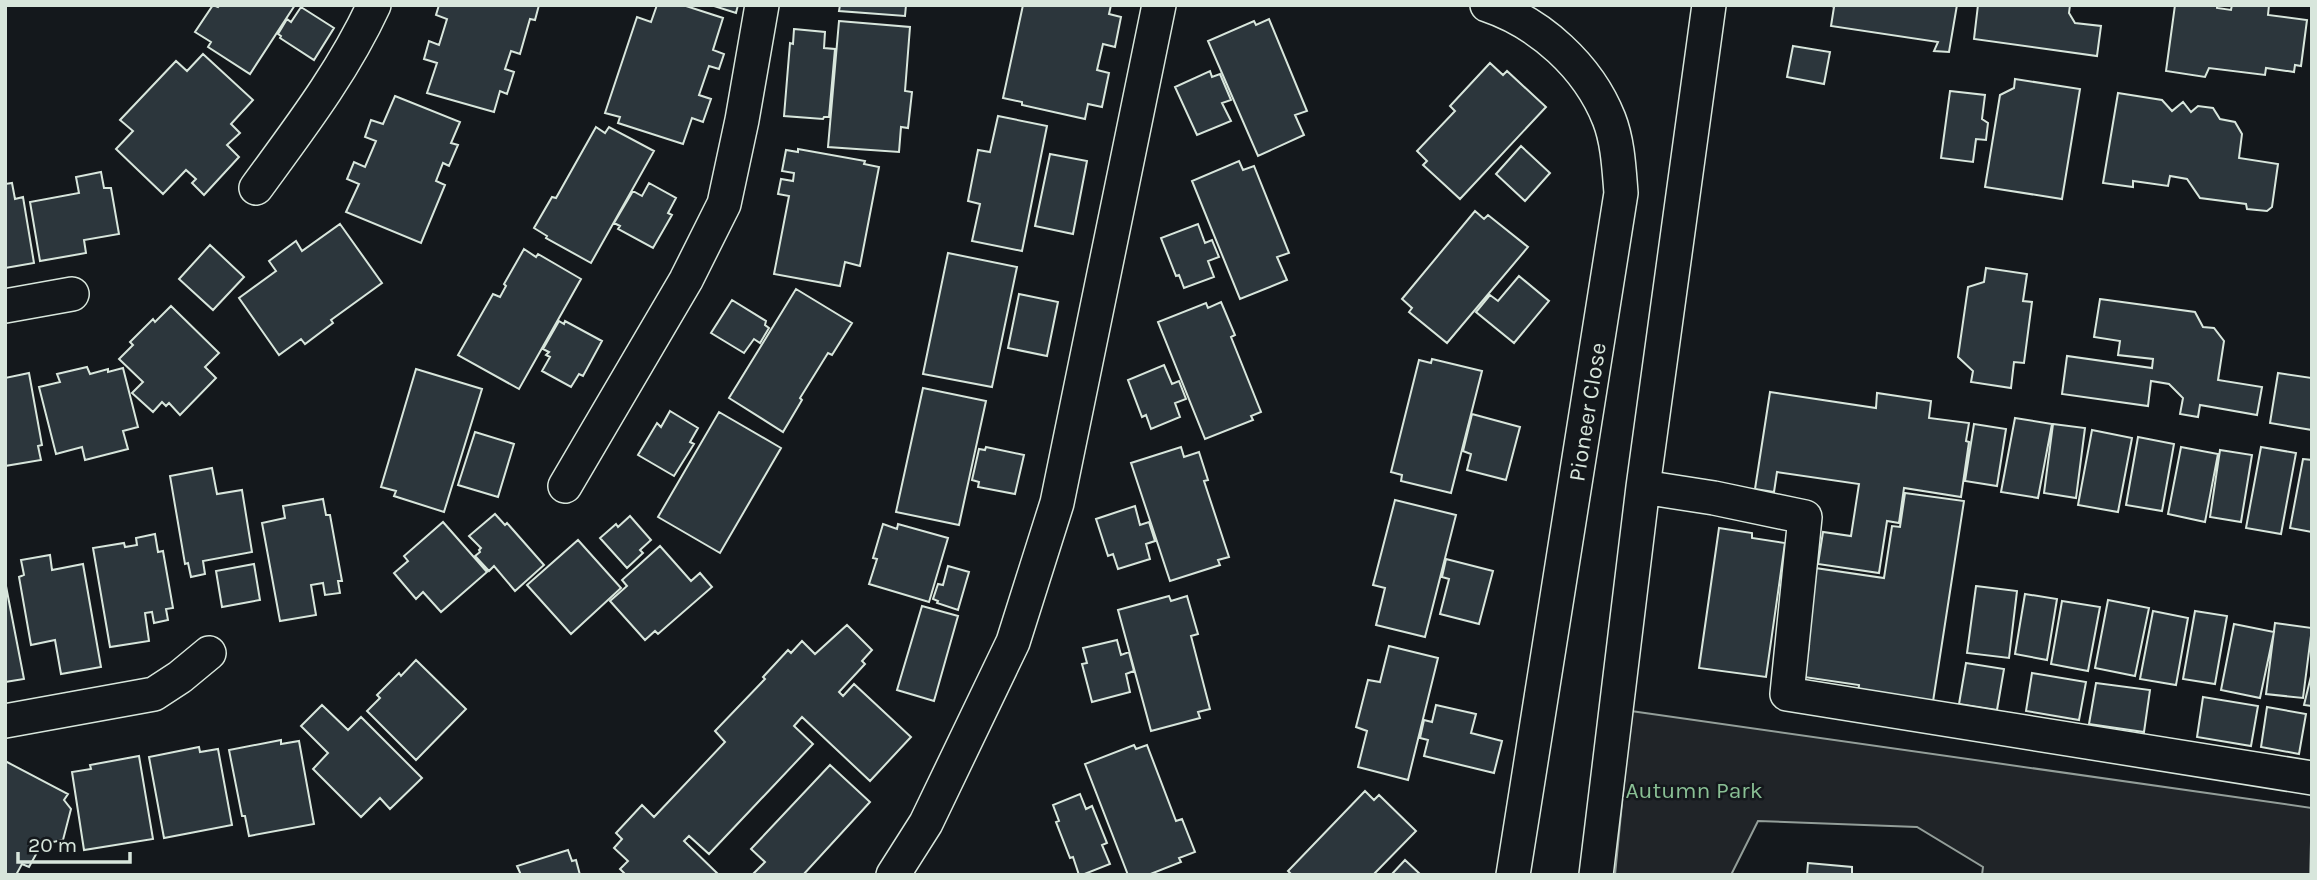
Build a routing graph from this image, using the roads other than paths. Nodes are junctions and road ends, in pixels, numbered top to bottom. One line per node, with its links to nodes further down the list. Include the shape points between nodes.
1 (374, 5): 6 (street, via 323,96)
2 (762, 5): 9 (street, via 724,204 686,280)
3 (1159, 5): 14 (street, via 1057,503 1013,642 926,823)
4 (1487, 5): 15 (street, Pioneer Close, via 1511,13 1551,41 1584,73 1609,119 1621,193)
5 (1709, 5): 10 (street)
6 (256, 188)
7 (72, 294): 8 (street)
8 (5, 306)
9 (565, 486)
10 (1643, 487): 13 (street, via 1805,517 1787,694); 16 (street)
11 (209, 653): 12 (street, via 154,694)
12 (5, 720)
13 (2312, 779)
14 (893, 875)
15 (1513, 875)
16 (1596, 875)

